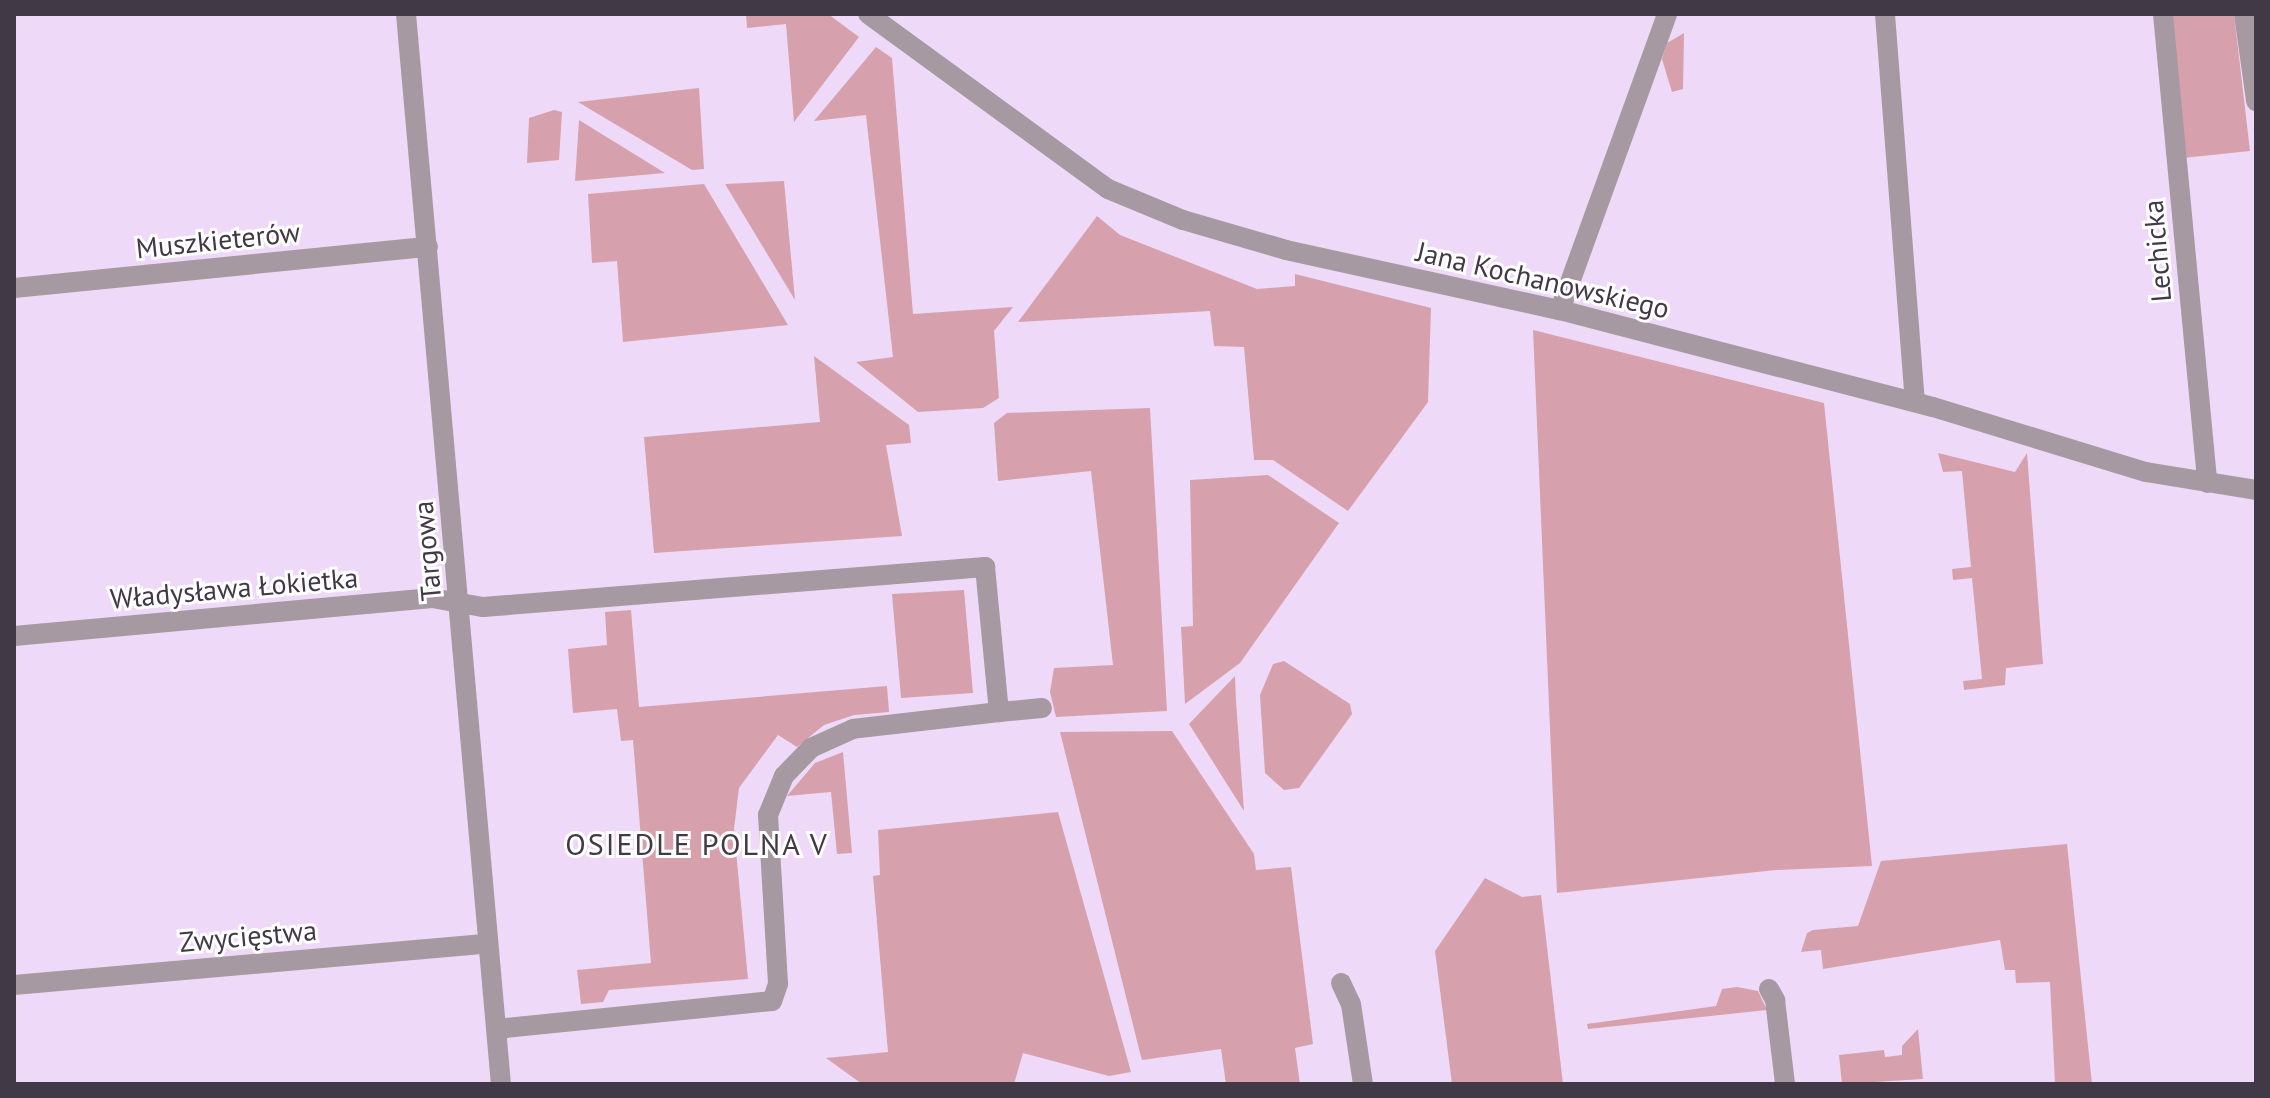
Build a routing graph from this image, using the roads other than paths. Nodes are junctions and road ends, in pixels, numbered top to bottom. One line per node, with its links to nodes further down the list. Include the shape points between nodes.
1 (406, 14): 8 (street, Targowa)
2 (868, 14): 10 (street, Jana Kochanowskiego, via 1120,194 1183,220 1286,250)
3 (1885, 14): 11 (street)
4 (2163, 14): 12 (street, Lechicka)
5 (2244, 14): 7 (street)
6 (1662, 15): 10 (street)
7 (2256, 101)
8 (428, 247): 9 (street, Muszkieterów); 14 (street, Targowa)
9 (14, 288)
10 (1560, 310): 11 (street, Jana Kochanowskiego)
11 (1915, 402): 12 (street, Jana Kochanowskiego, via 2146,472)
12 (2207, 483): 13 (street, Jana Kochanowskiego)
13 (2256, 490)
14 (459, 604): 15 (street, Władysława Łokietka, via 432,598); 17 (street, Władysława Łokietka, via 622,598 985,567); 18 (street, Targowa)
15 (14, 636)
16 (1042, 708): 17 (street)
17 (999, 712): 22 (street, via 853,729 811,748 784,776 768,815 778,984 769,1003)
18 (487, 944): 20 (street, Zwycięstwa); 22 (street, Targowa)
19 (1341, 983): 24 (street, via 1351,1004)
20 (14, 985)
21 (1769, 989): 25 (street, via 1775,1000)
22 (496, 1029): 23 (street, Targowa)
23 (501, 1084)
24 (1363, 1084)
25 (1785, 1084)

